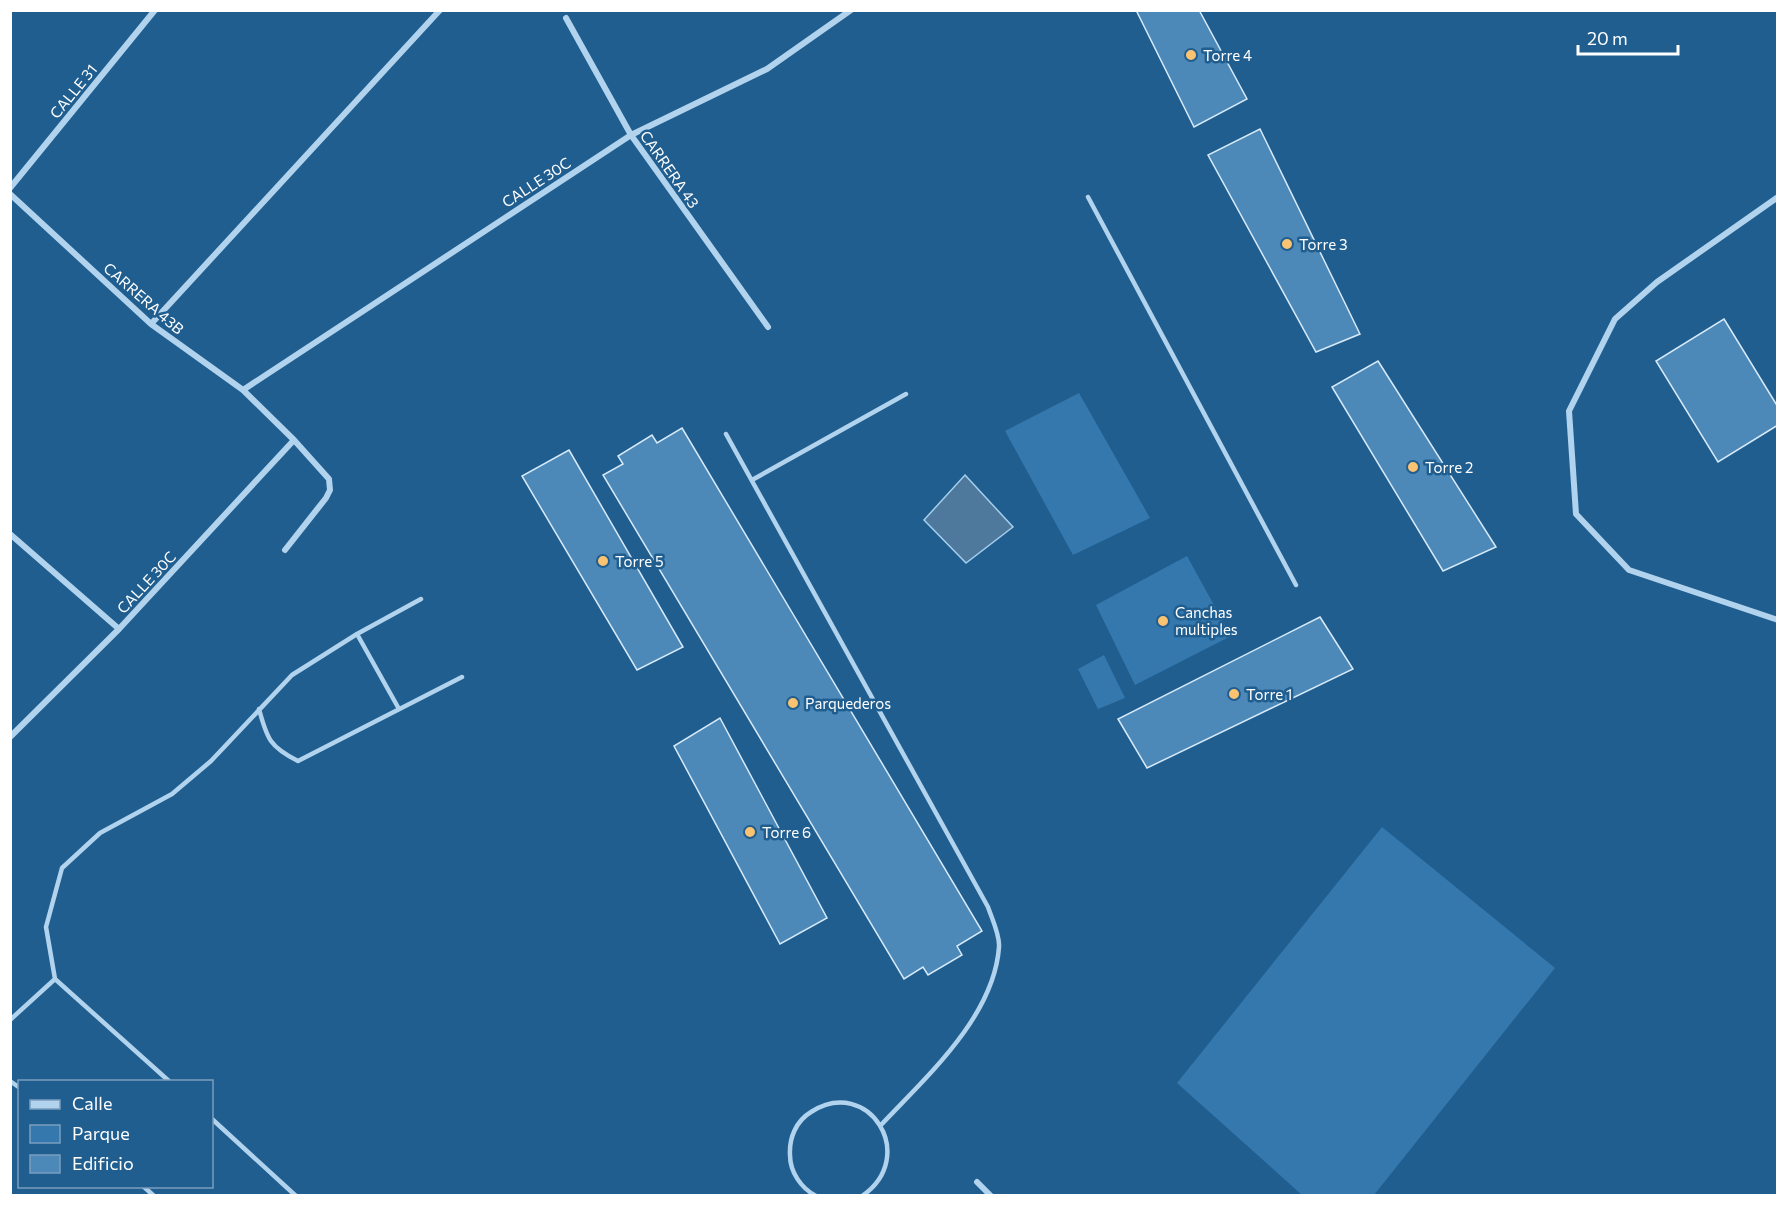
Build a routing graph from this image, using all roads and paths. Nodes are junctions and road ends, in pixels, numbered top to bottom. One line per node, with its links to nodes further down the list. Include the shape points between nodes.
1 (155, 10): 6 (street, CALLE 31)
2 (440, 10): 10 (street)
3 (851, 10): 5 (street, CALLE 30C, via 767,69)
4 (566, 18): 5 (street, CARRERA 43)
5 (631, 135): 11 (street, CARRERA 43); 12 (street, CALLE 30C)
6 (10, 188)
7 (10, 194): 10 (street, CARRERA 43B)
8 (1089, 196): 19 (lane)
9 (1778, 197): 21 (street, via 1657,282 1615,319 1569,411 1576,514 1629,570)
10 (151, 324): 12 (street, CARRERA 43B)
11 (768, 327)
12 (243, 390): 15 (street, CARRERA 43B)
13 (906, 394): 16 (lane)
14 (726, 434): 16 (lane)
15 (294, 440): 18 (street, CARRERA 43B, via 329,479 330,490); 22 (street, CALLE 30C)
16 (752, 480): 32 (lane, via 988,907 999,945 992,976 963,1036)
17 (10, 534): 22 (street)
18 (285, 550)
19 (1296, 585)
20 (421, 598): 23 (lane)
21 (1778, 620)
22 (119, 629): 27 (street, CALLE 30C)
23 (357, 634): 25 (lane, via 292,675); 26 (lane)
24 (462, 677): 26 (lane)
25 (259, 709): 26 (lane, via 266,734 279,752 298,760); 28 (lane, via 211,761 172,794 100,833 62,868 46,927)
26 (399, 709)
27 (10, 737)
28 (56, 979): 29 (lane); 30 (lane)
29 (10, 1020)
30 (168, 1080)
31 (213, 1120): 34 (lane)
32 (881, 1125): 35 (lane, via 854,1104 819,1106 805,1115 795,1129 790,1163 797,1179); 36 (lane, via 888,1158 883,1175)
33 (977, 1182): 37 (street)
34 (296, 1196)
35 (816, 1196)
36 (862, 1196)
37 (991, 1196)

